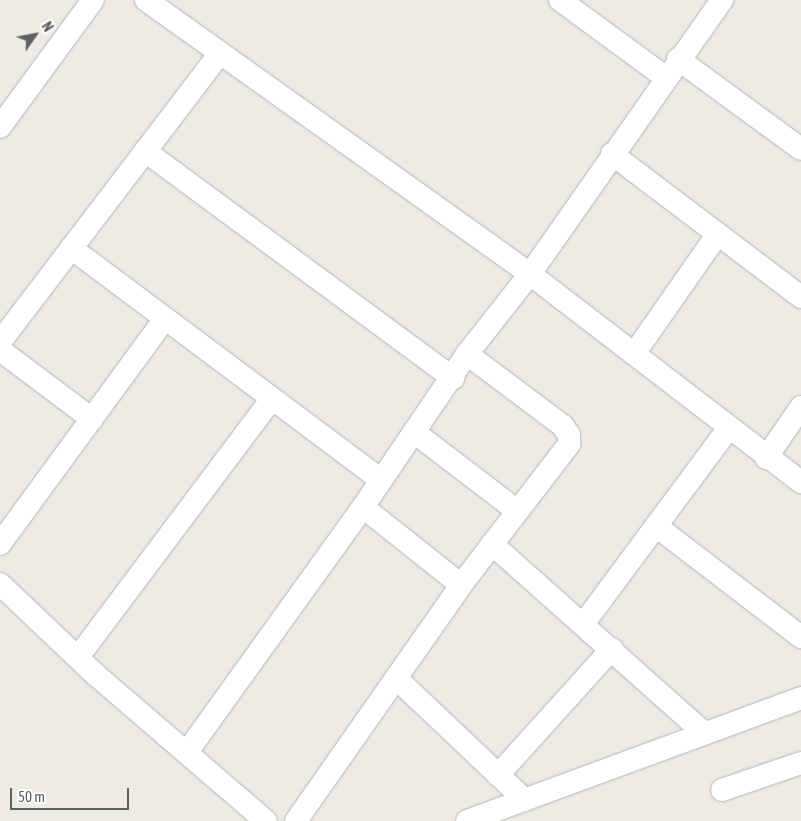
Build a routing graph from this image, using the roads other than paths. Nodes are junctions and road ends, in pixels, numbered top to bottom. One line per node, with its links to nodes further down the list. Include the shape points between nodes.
1 (93, 0): 8 (street)
2 (146, 0): 5 (street)
3 (560, 0): 7 (street)
4 (722, 0): 6 (street)
5 (220, 53): 10 (street); 14 (street)
6 (678, 59): 7 (street); 9 (street)
7 (665, 77): 11 (street)
8 (0, 127)
9 (801, 149)
10 (145, 151): 13 (street); 21 (street)
11 (612, 154): 12 (street); 14 (street)
12 (717, 235): 15 (street); 20 (street)
13 (72, 248): 16 (street); 17 (street)
14 (530, 274): 19 (street); 20 (street)
15 (801, 297)
16 (164, 320): 22 (street); 24 (street)
17 (0, 342)
18 (0, 350): 24 (street)
19 (467, 354): 21 (street); 31 (street, via 563,426 569,435 569,444)
20 (634, 354): 25 (street)
21 (453, 378): 26 (street)
22 (272, 399): 28 (street); 40 (street)
23 (801, 407): 27 (street)
24 (92, 419): 33 (street)
25 (729, 428): 27 (street); 32 (street)
26 (414, 432): 28 (street); 31 (street)
27 (766, 458): 29 (street)
28 (381, 480): 30 (street)
29 (801, 482)
30 (363, 508): 36 (street); 44 (street)
31 (516, 510): 34 (street)
32 (656, 526): 37 (street); 38 (street)
33 (0, 544)
34 (492, 544): 36 (street); 37 (street)
35 (0, 584): 40 (street)
36 (461, 585): 41 (street)
37 (584, 623): 39 (street)
38 (801, 637)
39 (612, 649): 43 (street); 46 (street)
40 (78, 657): 44 (street)
41 (397, 679): 46 (street); 50 (street)
42 (801, 698): 43 (street)
43 (705, 734): 48 (street)
44 (187, 752): 49 (street)
45 (801, 763): 47 (street)
46 (498, 775): 48 (street)
47 (722, 790)
48 (525, 800): 51 (street)
49 (266, 821)
50 (296, 821)
51 (467, 821)

